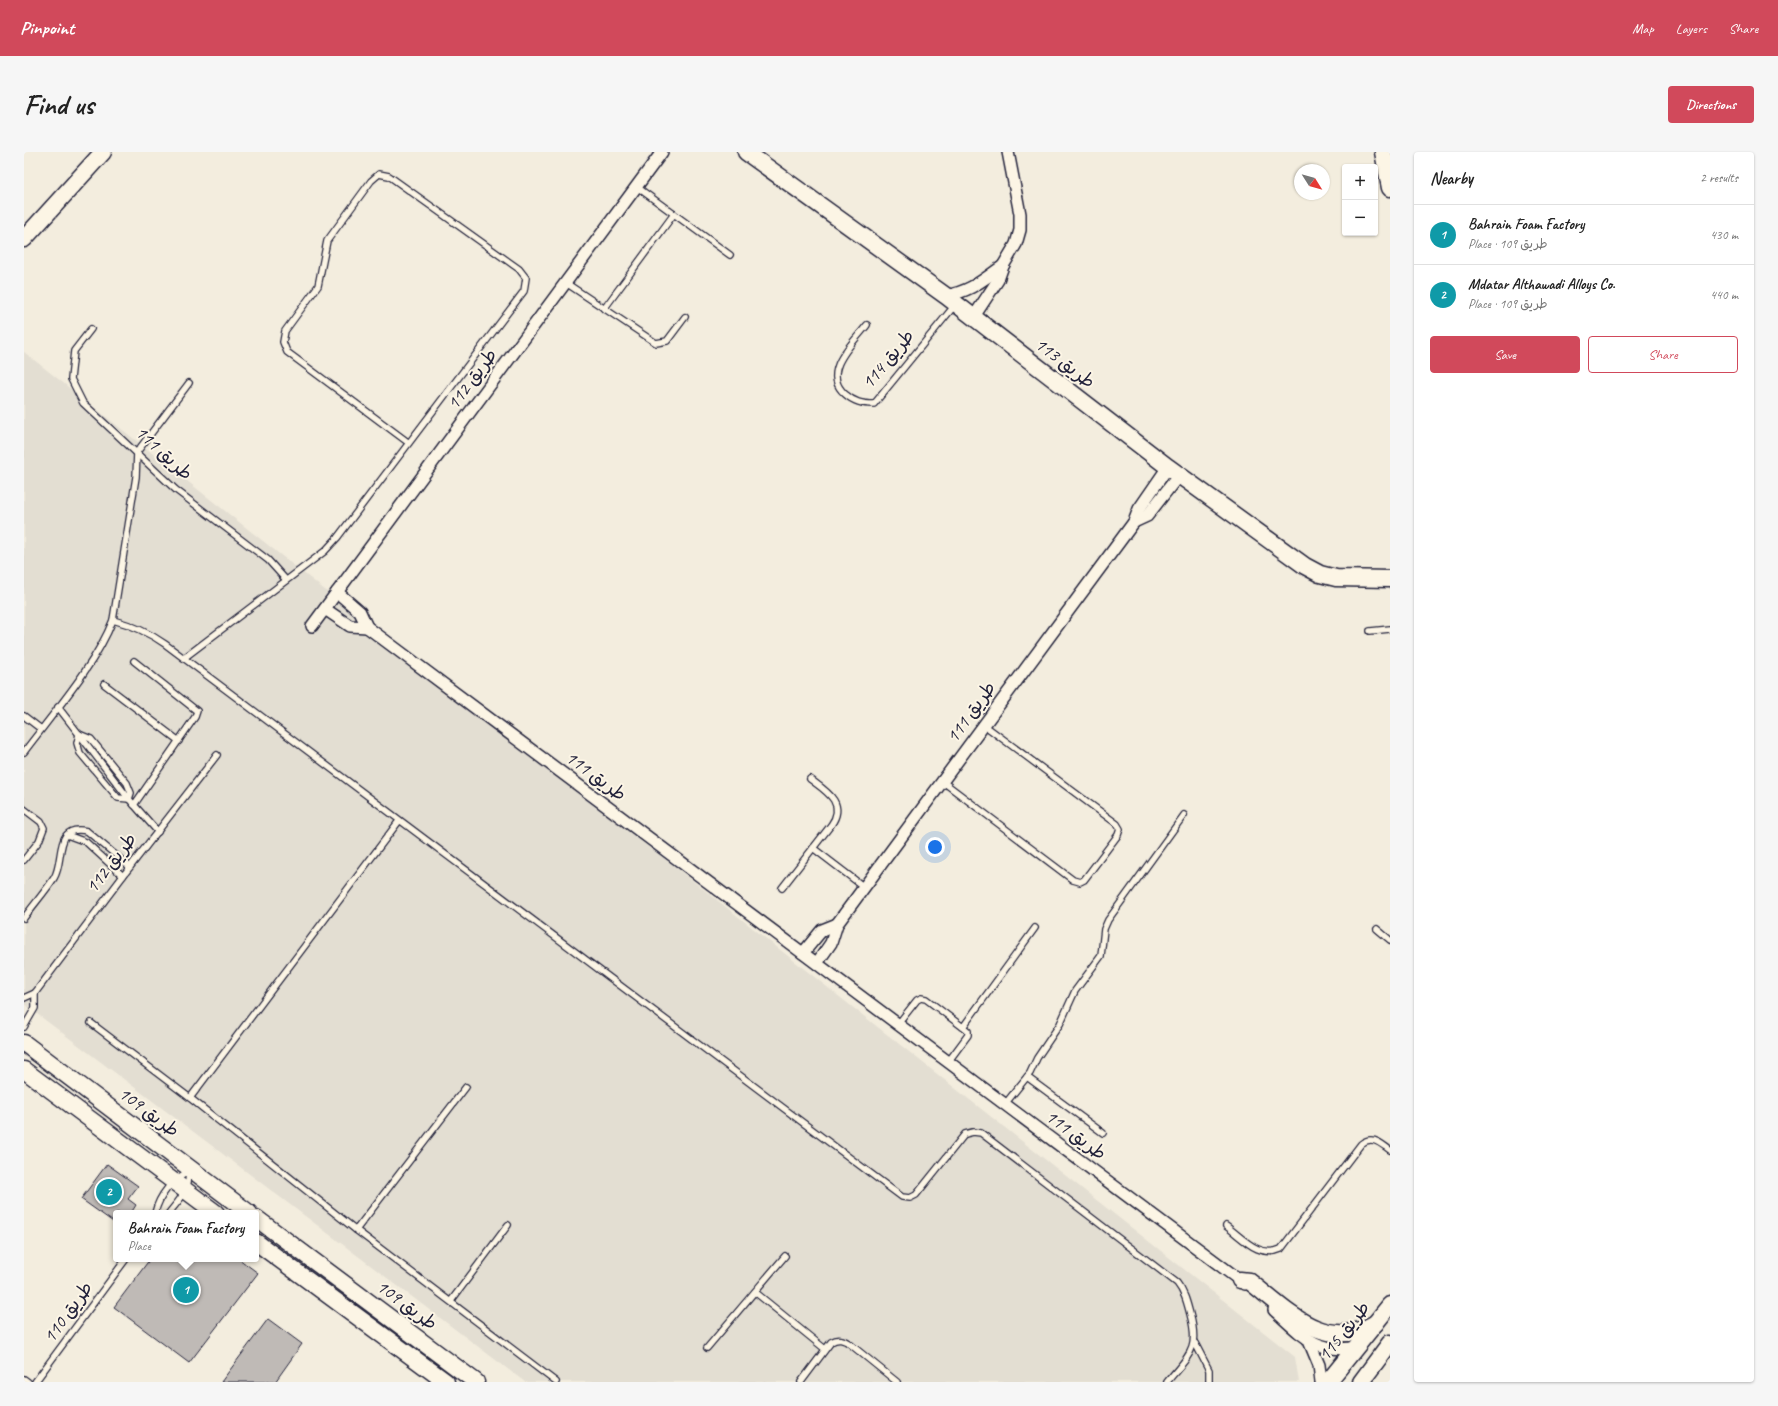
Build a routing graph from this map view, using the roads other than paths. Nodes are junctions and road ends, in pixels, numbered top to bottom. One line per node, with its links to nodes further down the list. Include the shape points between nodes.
1 (103, 152): 9 (street)
2 (746, 152): 13 (street, طريق 113)
3 (1008, 152): 11 (street, via 1020,214 1020,230 1016,244)
4 (1383, 152): 7 (street)
5 (665, 153): 6 (street, طريق 112)
6 (637, 187): 8 (lane); 12 (street, طريق 112)
7 (1390, 188)
8 (674, 214): 10 (lane); 14 (lane)
9 (24, 239)
10 (730, 255)
11 (1003, 266): 13 (street, via 974,288); 16 (street, via 998,280)
12 (566, 283): 14 (lane); 27 (street, طريق 112)
13 (951, 300): 16 (street, طريق 113); 17 (lane, طريق 114, via 874,404 863,404 842,391 836,373 839,361)
14 (604, 309): 15 (lane, via 653,342 660,344 669,339)
15 (685, 317)
16 (973, 318): 22 (street, طريق 113)
17 (867, 325)
18 (91, 329): 21 (lane, طريق 111, via 74,351 71,379 83,403)
19 (189, 383): 21 (lane)
20 (409, 443): 20 (lane, via 524,291 526,278 519,269 389,176 379,174 371,181 327,241 318,286 285,331 283,342 287,352); 26 (lane, via 338,538)
21 (137, 452): 26 (lane, طريق 111, via 176,490 268,560); 29 (lane, via 136,477)
22 (1173, 471): 24 (street, طريق 113, via 1312,571 1336,578); 39 (street, طريق 111, via 1139,509 1134,522)
23 (1390, 569): 24 (street, طريق 113)
24 (1370, 578): 25 (street, طريق 113)
25 (1390, 579)
26 (286, 580): 34 (lane)
27 (337, 592): 28 (street, طريق 112); 31 (street, طريق 111, via 360,612)
28 (324, 609): 30 (street, طريق 112); 31 (street, طريق 111, via 350,626)
29 (113, 620): 34 (lane, via 149,633); 37 (lane, via 98,650)
30 (312, 626)
31 (367, 627): 65 (street, طريق 111)
32 (1390, 630): 33 (lane)
33 (1370, 631)
34 (184, 658): 51 (lane)
35 (134, 661): 42 (lane, via 196,708 197,714)
36 (104, 684): 42 (lane)
37 (58, 707): 40 (lane); 41 (lane)
38 (24, 716): 40 (lane)
39 (984, 725): 46 (street, طريق 111); 46 (lane, via 1117,824 1120,829 1118,835 1084,880 1073,880)
40 (41, 729): 43 (lane)
41 (79, 734): 47 (lane, via 91,739 127,783); 47 (lane, via 77,744 80,753 118,798)
42 (179, 741): 48 (lane)
43 (24, 752)
44 (217, 755): 52 (lane, طريق 112)
45 (810, 779): 54 (lane, via 829,794 837,809 834,820)
46 (942, 781): 58 (street, طريق 111)
47 (129, 799): 48 (lane)
48 (134, 805): 52 (lane)
49 (24, 809): 55 (lane, via 41,822 44,828 39,841)
50 (1184, 815): 76 (lane, via 1108,920 1100,956 1075,991 1060,1024)
51 (399, 820): 78 (lane); 104 (lane, via 902,1197 916,1196 965,1134 981,1134 1178,1283 1186,1298 1195,1334)
52 (158, 832): 56 (lane, طريق 112)
53 (66, 835): 56 (lane, via 80,829 87,831); 57 (lane, via 86,842); 60 (lane, via 54,877)
54 (813, 848): 58 (lane); 59 (lane)
55 (24, 860)
56 (130, 867): 57 (lane, طريق 112)
57 (123, 876): 67 (lane, طريق 112)
58 (864, 887): 61 (street, طريق 111)
59 (782, 888)
60 (24, 918)
61 (837, 924): 65 (street, طريق 111, via 822,930); 66 (street, طريق 111, via 831,943)
62 (1035, 928): 72 (lane)
63 (1377, 929): 64 (lane)
64 (1390, 940)
65 (803, 953): 66 (street, طريق 111)
66 (817, 963): 70 (street, طريق 111)
67 (35, 993): 68 (lane, طريق 112); 71 (lane, طريق 112, via 35,1008)
68 (24, 998)
69 (90, 1023): 78 (lane)
70 (898, 1024): 72 (lane, via 921,998); 74 (street, طريق 111)
71 (24, 1027)
72 (963, 1027): 74 (lane, via 968,1031 968,1035)
73 (24, 1043): 79 (street, طريق 109)
74 (948, 1062): 80 (street, طريق 111)
75 (24, 1070): 81 (street)
76 (1027, 1077): 80 (lane); 82 (lane)
77 (466, 1087): 94 (lane)
78 (190, 1098): 94 (lane)
79 (105, 1104): 81 (street); 84 (street, طريق 109)
80 (1005, 1104): 98 (street, طريق 111)
81 (92, 1121): 85 (street)
82 (1103, 1133)
83 (1389, 1147): 93 (lane, via 1371,1139 1361,1144 1281,1249 1274,1252 1259,1251)
84 (190, 1170): 85 (lane); 86 (lane); 90 (street, طريق 109)
85 (173, 1181): 86 (street); 87 (lane)
86 (186, 1191): 88 (lane); 89 (street)
87 (156, 1210)
88 (171, 1210)
89 (212, 1210)
90 (245, 1210)
91 (259, 1220): 113 (street, طريق 109)
92 (508, 1225): 100 (lane)
93 (1226, 1226)
94 (356, 1230): 100 (lane)
95 (259, 1244): 112 (street, طريق 109)
96 (785, 1256): 99 (lane)
97 (124, 1262): 111 (lane, طريق 110)
98 (1240, 1280): 102 (street, via 1248,1281 1299,1319 1322,1331 1344,1334 1366,1329); 103 (street, طريق 111)
99 (755, 1292): 107 (lane); 108 (lane)
100 (451, 1301): 114 (lane)
101 (1390, 1305): 102 (street, طريق 115)
102 (1376, 1323): 106 (street, طريق 115)
103 (1309, 1342): 106 (street, طريق 111, via 1332,1349); 119 (street, طريق 111, via 1316,1357)
104 (1194, 1343): 117 (lane, via 1186,1359); 118 (lane, via 1209,1370)
105 (1390, 1343): 121 (street)
106 (1356, 1347): 120 (street, طريق 115)
107 (707, 1348)
108 (825, 1349): 115 (lane); 116 (lane, via 837,1339 844,1340)
109 (24, 1379): 110 (lane)
110 (28, 1382)
111 (35, 1382)
112 (446, 1382)
113 (476, 1382)
114 (556, 1382)
115 (801, 1382)
116 (898, 1382)
117 (1167, 1382)
118 (1210, 1382)
119 (1321, 1382)
120 (1328, 1382)
121 (1360, 1382)

